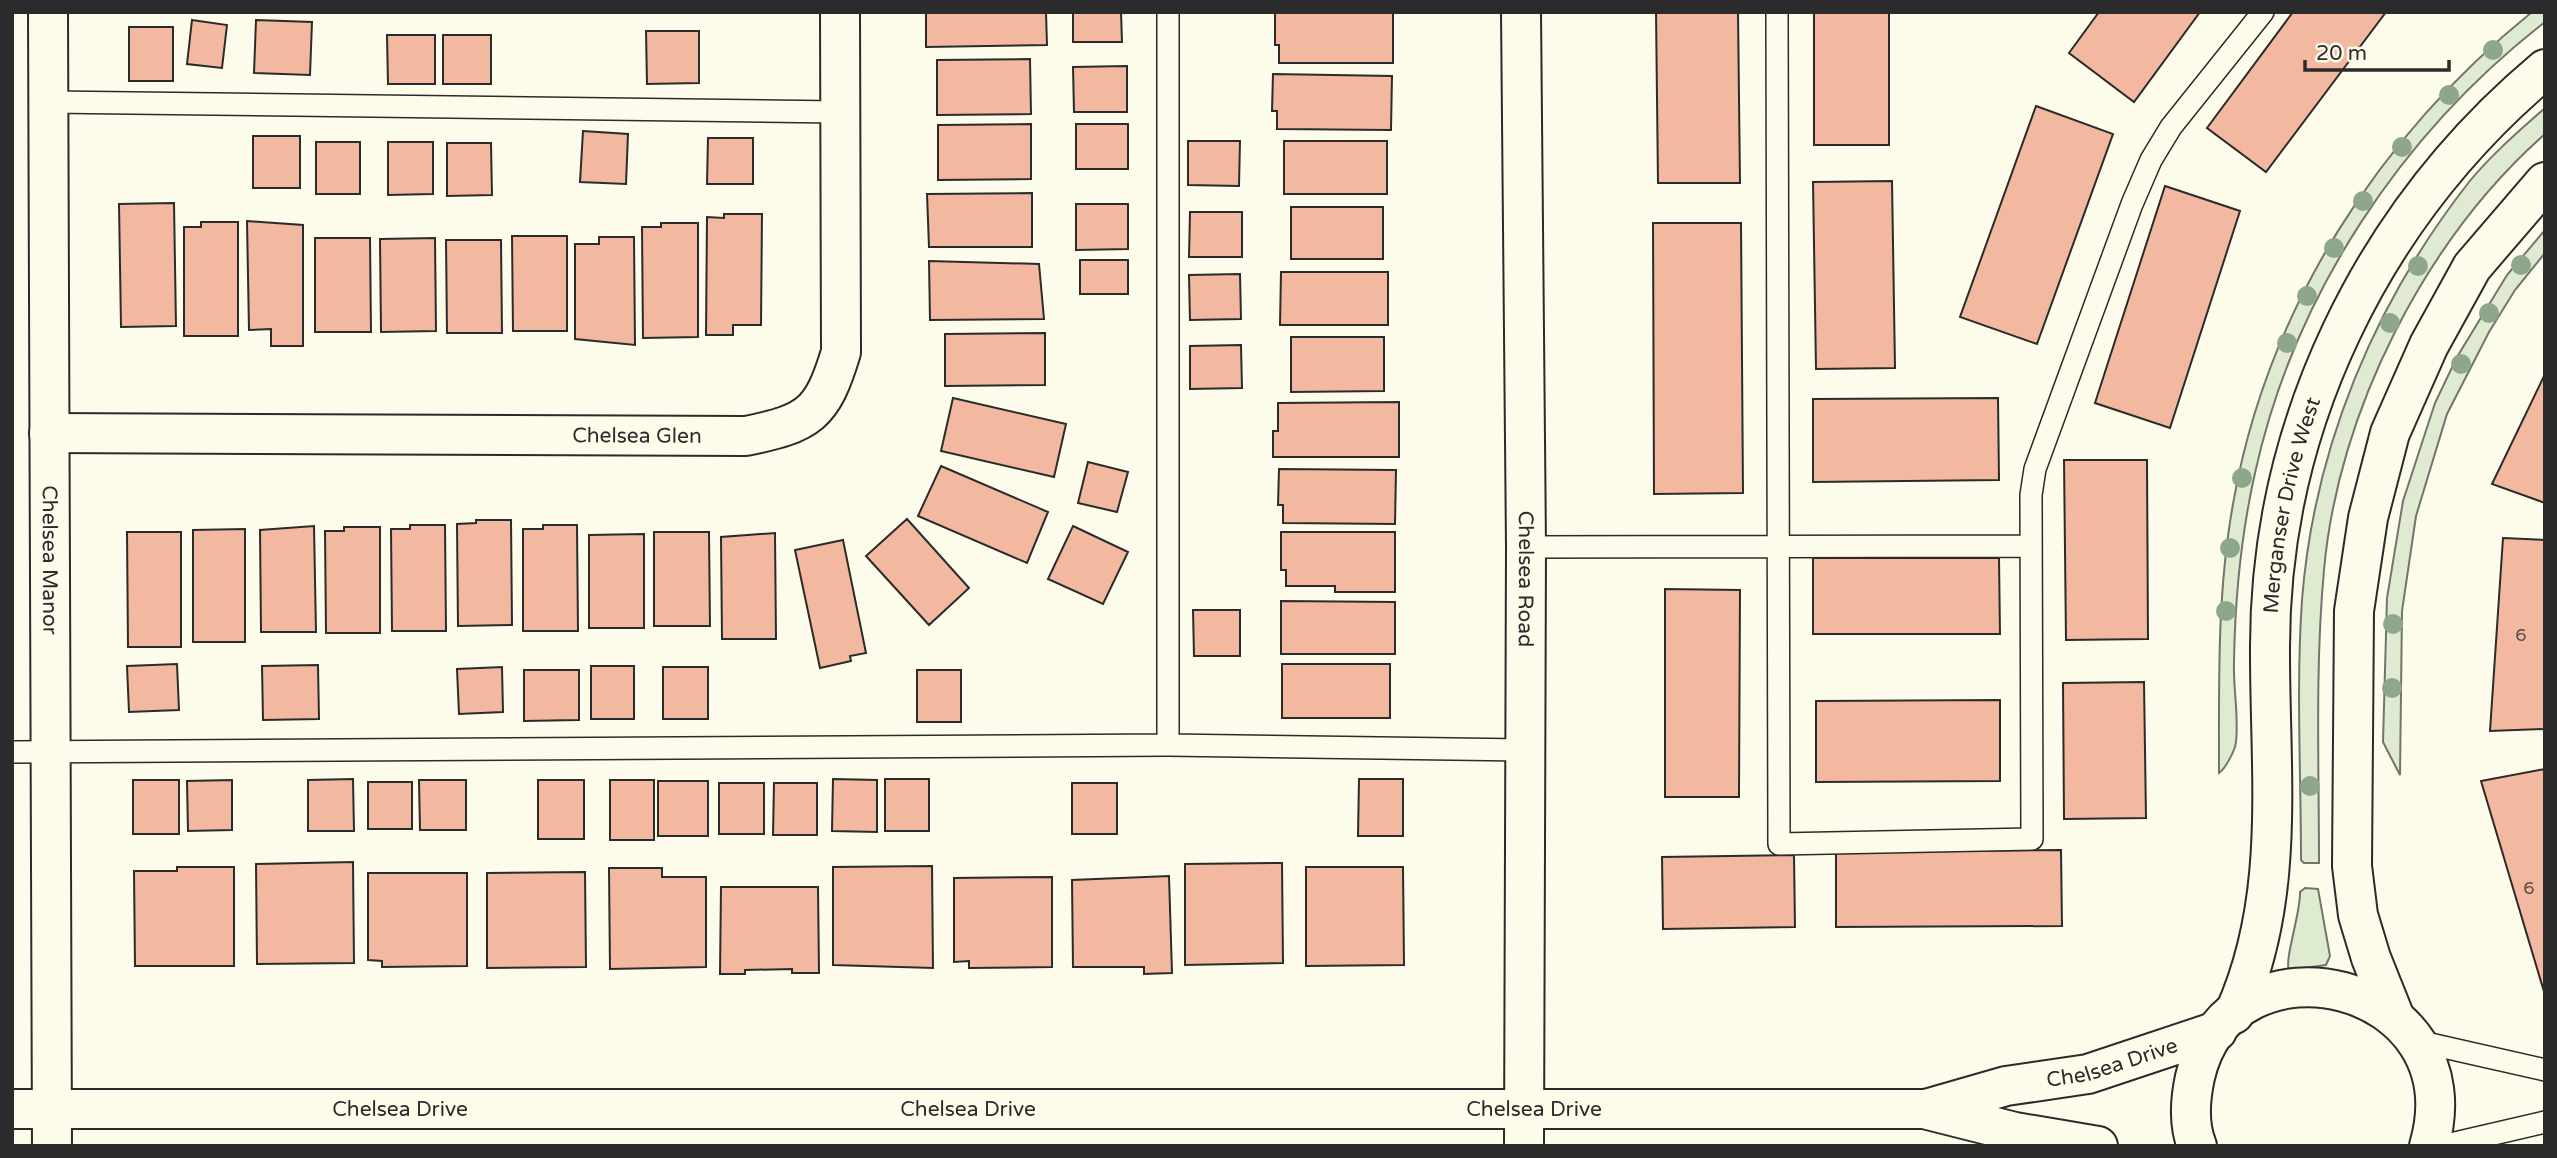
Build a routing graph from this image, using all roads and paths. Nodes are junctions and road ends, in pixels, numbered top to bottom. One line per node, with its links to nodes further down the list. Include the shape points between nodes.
1 (48, 12): 8 (street, Chelsea Manor)
2 (840, 12): 9 (street, Chelsea Glen)
3 (1168, 12): 15 (lane)
4 (1521, 12): 12 (street, Chelsea Road)
5 (1777, 12): 13 (lane)
6 (2263, 12): 14 (lane, via 2171,127 2151,160 2035,469)
7 (2545, 69): 19 (street, Merganser Drive West, via 2418,203 2378,261 2315,388 2286,490 2273,579 2271,873 2266,919 2251,976)
8 (49, 102): 9 (lane); 11 (street, Chelsea Manor)
9 (839, 112): 11 (street, Chelsea Glen, via 841,352 831,385 812,415 780,429 746,436)
10 (2545, 182): 20 (street, via 2472,267 2429,345 2389,433 2368,518 2354,625 2352,866 2358,915 2371,958)
11 (49, 433): 17 (street, Chelsea Manor)
12 (1526, 547): 13 (lane); 16 (street, Chelsea Road)
13 (1777, 547): 14 (lane); 14 (lane, via 1779,844 2032,839)
14 (2031, 547)
15 (1168, 744): 16 (lane); 17 (lane)
16 (1525, 750): 22 (street, Chelsea Road)
17 (52, 751): 18 (lane); 23 (street, Chelsea Manor)
18 (12, 752)
19 (2226, 1022): 20 (street, Merganser Drive West, via 2264,995 2333,987 2366,998); 25 (street, Chelsea Drive, via 2088,1074 2006,1086); 30 (street, Merganser Drive West, via 2199,1062 2190,1098)
20 (2406, 1029): 21 (lane); 31 (street, via 2429,1069 2435,1099)
21 (2545, 1070)
22 (1524, 1107): 23 (street, Chelsea Drive); 25 (street, Chelsea Drive); 28 (street, Chelsea Road)
23 (52, 1108): 24 (street, Chelsea Drive); 27 (street, Chelsea Manor)
24 (12, 1109)
25 (1924, 1109): 29 (street, Chelsea Drive, via 2015,1132)
26 (2545, 1122): 32 (lane)
27 (52, 1146)
28 (1524, 1146)
29 (2098, 1146)
30 (2197, 1146)
31 (2429, 1146)
32 (2442, 1146)

